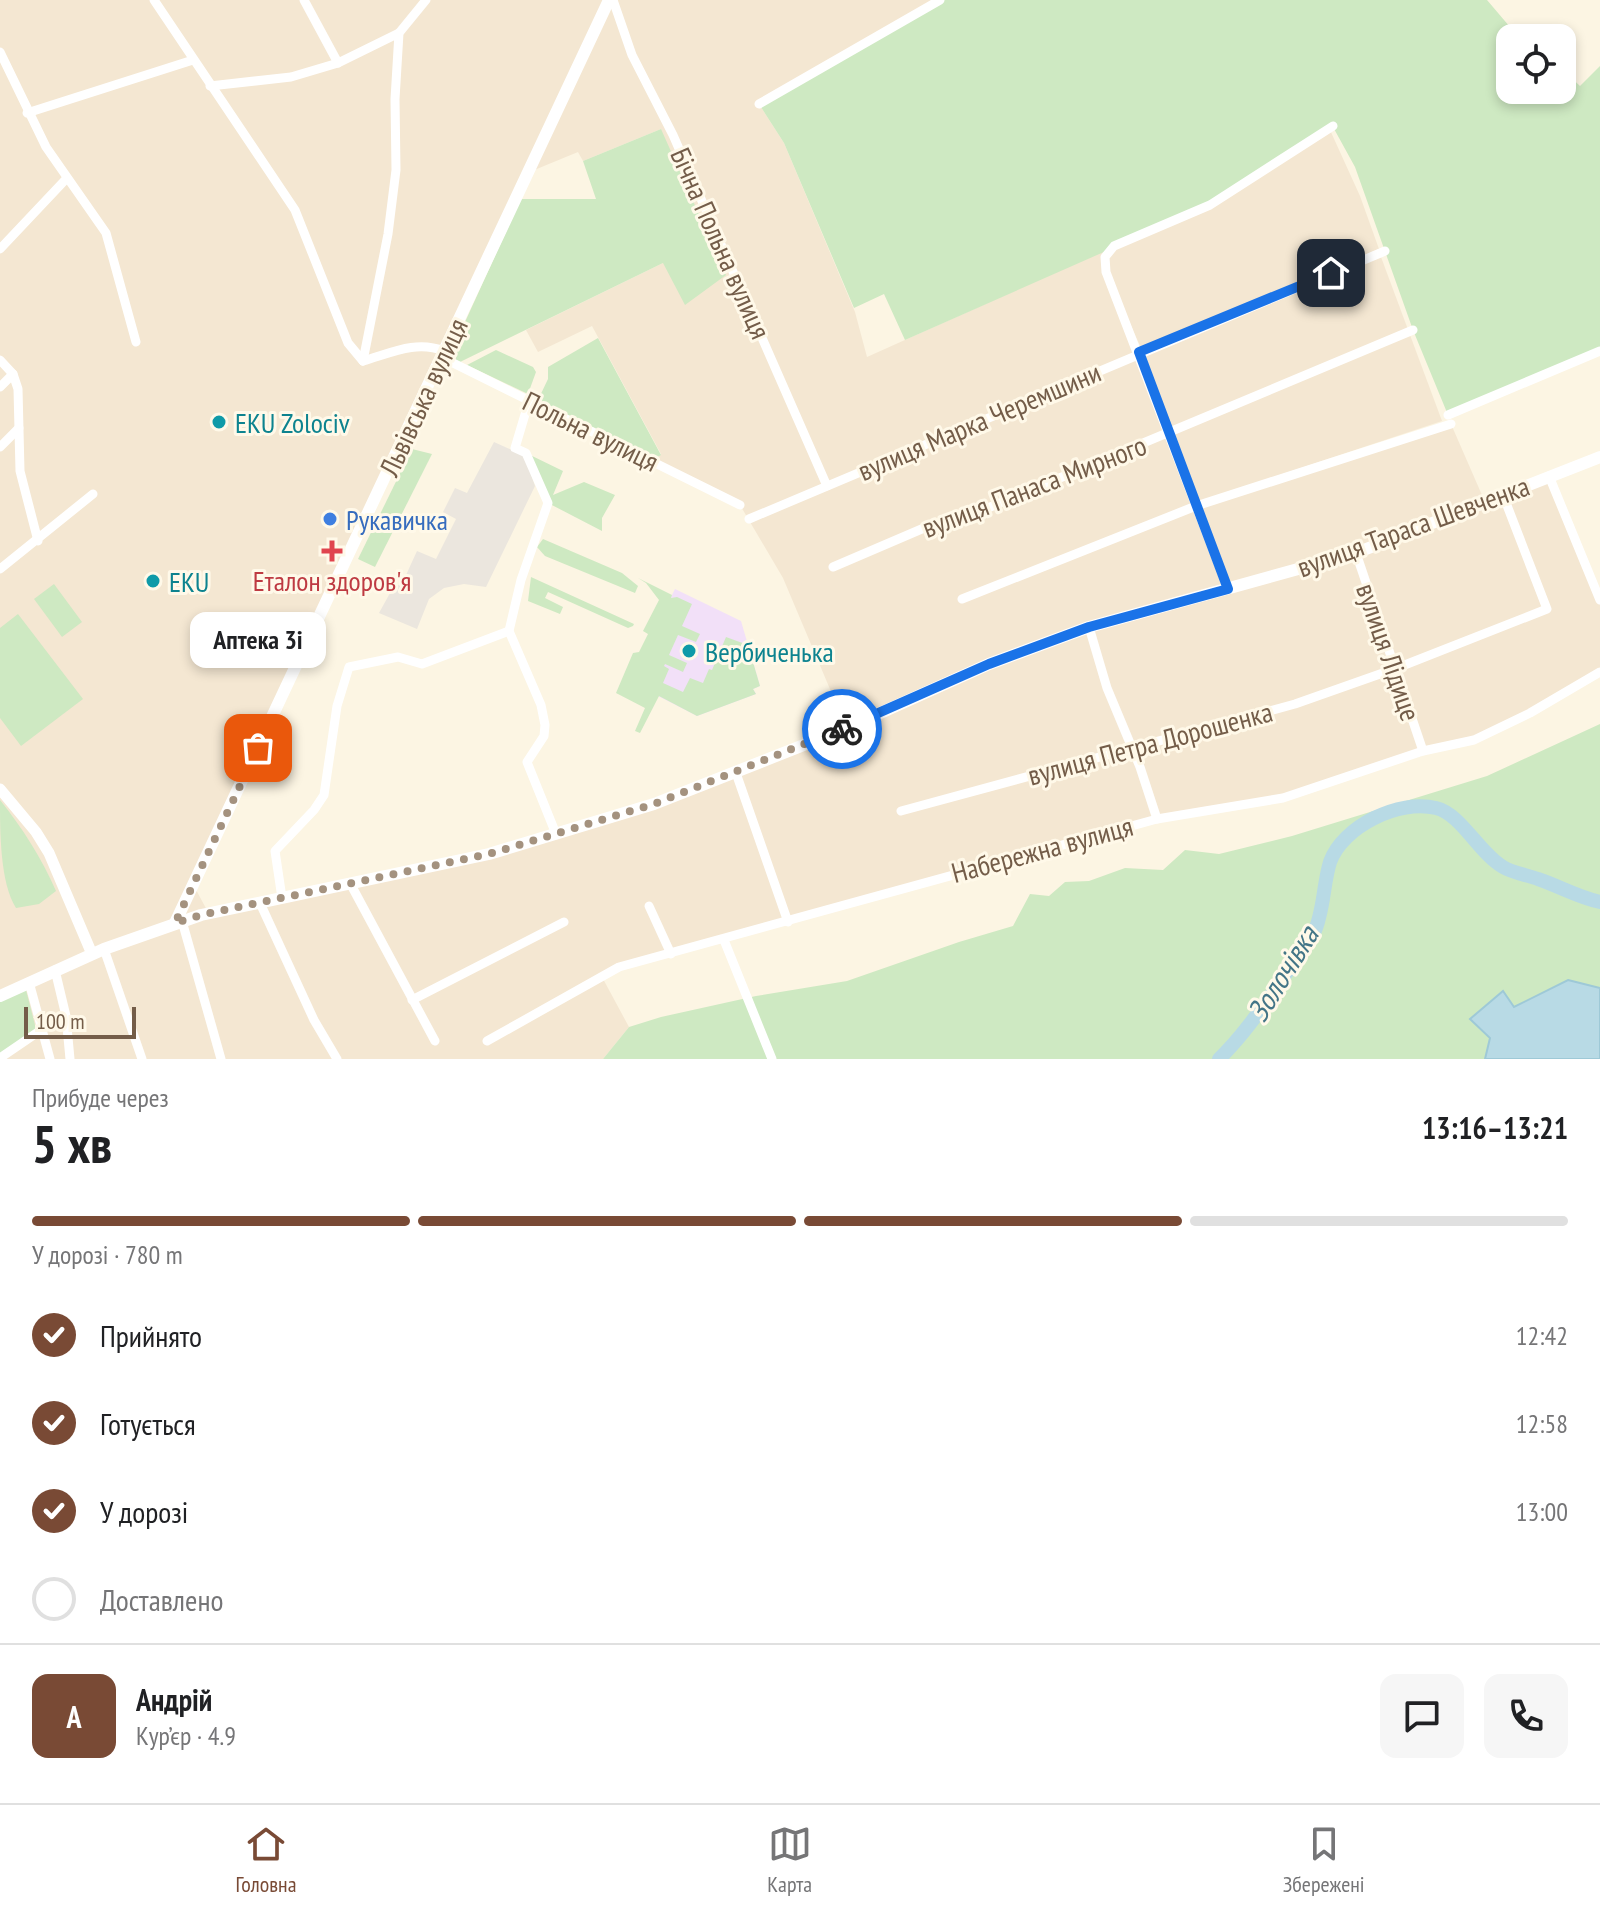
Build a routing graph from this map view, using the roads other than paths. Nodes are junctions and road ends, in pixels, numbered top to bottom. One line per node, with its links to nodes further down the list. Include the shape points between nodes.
1 (154, 0): 10 (street)
2 (304, 0): 11 (street)
3 (410, 0): 7 (street)
4 (426, 0): 7 (street)
5 (611, 0): 23 (main road, Львівська вулиця); 34 (street, Бічна Польна вулиця)
6 (940, 0): 13 (street)
7 (415, 10): 8 (street)
8 (399, 33): 11 (street); 25 (street, via 396,170)
9 (0, 52): 14 (street)
10 (193, 60): 12 (street); 14 (street)
11 (338, 63): 12 (street, via 291,77)
12 (210, 86): 25 (street, via 295,210 348,343)
13 (759, 104)
14 (27, 113): 16 (street)
15 (1333, 126): 22 (street, via 1210,205 1114,246 1105,257 1106,272)
16 (67, 178): 17 (street); 20 (street, via 106,233)
17 (0, 249)
18 (1385, 251): 22 (street, вулиця Марка Черемшини)
19 (1413, 330): 30 (street, вулиця Панаса Мирного)
20 (136, 342)
21 (1600, 351): 38 (street, via 1450,419)
22 (1139, 352): 30 (street); 34 (street, вулиця Марка Черемшини)
23 (442, 354): 25 (street, via 431,346 413,346); 28 (street, Польна вулиця); 62 (main road, Львівська вулиця)
24 (0, 360): 26 (street)
25 (363, 361)
26 (13, 374): 27 (street); 29 (street)
27 (0, 387)
28 (529, 401): 37 (street, Польна вулиця); 48 (street, via 515,448 526,453 548,503)
29 (19, 428): 31 (street); 40 (street, via 20,471)
30 (1169, 433): 38 (street); 42 (street, вулиця Панаса Мирного)
31 (0, 447)
32 (1600, 457): 33 (main road, вулиця Тараса Шевченка)
33 (1549, 476): 36 (main road, вулиця Тараса Шевченка); 46 (street)
34 (827, 486): 39 (street, вулиця Марка Черемшини)
35 (93, 494): 40 (street)
36 (1503, 495): 41 (main road, вулиця Тараса Шевченка); 49 (street, вулиця Петра Дорошенка, via 1547,609)
37 (740, 505)
38 (1196, 506): 44 (street); 45 (street)
39 (749, 519)
40 (38, 541): 43 (street)
41 (1356, 553): 44 (main road, вулиця Тараса Шевченка); 49 (street, вулиця Лідице)
42 (833, 567)
43 (0, 569)
44 (1228, 589): 47 (main road, вулиця Тараса Шевченка)
45 (962, 599)
46 (1600, 600)
47 (1089, 627): 51 (street); 53 (main road, вулиця Тараса Шевченка, via 989,664)
48 (509, 631): 57 (street, via 543,714 544,736 527,762); 59 (street, via 422,664 398,657 349,667 337,706 324,795 275,851)
49 (1397, 668): 51 (street, вулиця Петра Дорошенка, via 1225,725); 52 (street, вулиця Лідице)
50 (1600, 672): 52 (street, Набережна вулиця, via 1474,740)
51 (1130, 748): 55 (street, вулиця Петра Дорошенка); 56 (street)
52 (1423, 751): 56 (street, Набережна вулиця, via 1283,798)
53 (736, 773): 57 (main road, вулиця Тараса Шевченка); 64 (street)
54 (0, 789): 66 (street, via 49,853)
55 (901, 811)
56 (1157, 819): 64 (street, Набережна вулиця)
57 (556, 834): 58 (main road, вулиця Тараса Шевченка)
58 (350, 883): 59 (main road, вулиця Тараса Шевченка); 71 (street)
59 (282, 898): 60 (main road, вулиця Тараса Шевченка)
60 (260, 903): 62 (main road, вулиця Тараса Шевченка); 80 (street)
61 (649, 906): 67 (street)
62 (179, 922): 66 (main road, вулиця Тараса Шевченка); 79 (street)
63 (564, 922): 71 (street)
64 (788, 922): 65 (street, Набережна вулиця)
65 (724, 940): 67 (street, Набережна вулиця); 81 (street)
66 (98, 951): 68 (main road, вулиця Тараса Шевченка); 78 (street)
67 (671, 954): 74 (street, Набережна вулиця, via 619,967)
68 (55, 970): 69 (main road, вулиця Тараса Шевченка); 77 (street)
69 (29, 982): 70 (main road, вулиця Тараса Шевченка); 72 (street)
70 (0, 996)
71 (412, 1000): 73 (street)
72 (41, 1030): 75 (street); 76 (street)
73 (435, 1041)
74 (487, 1041)
75 (0, 1058)
76 (50, 1059)
77 (70, 1059)
78 (142, 1059)
79 (221, 1059)
80 (337, 1059)
81 (772, 1059)

